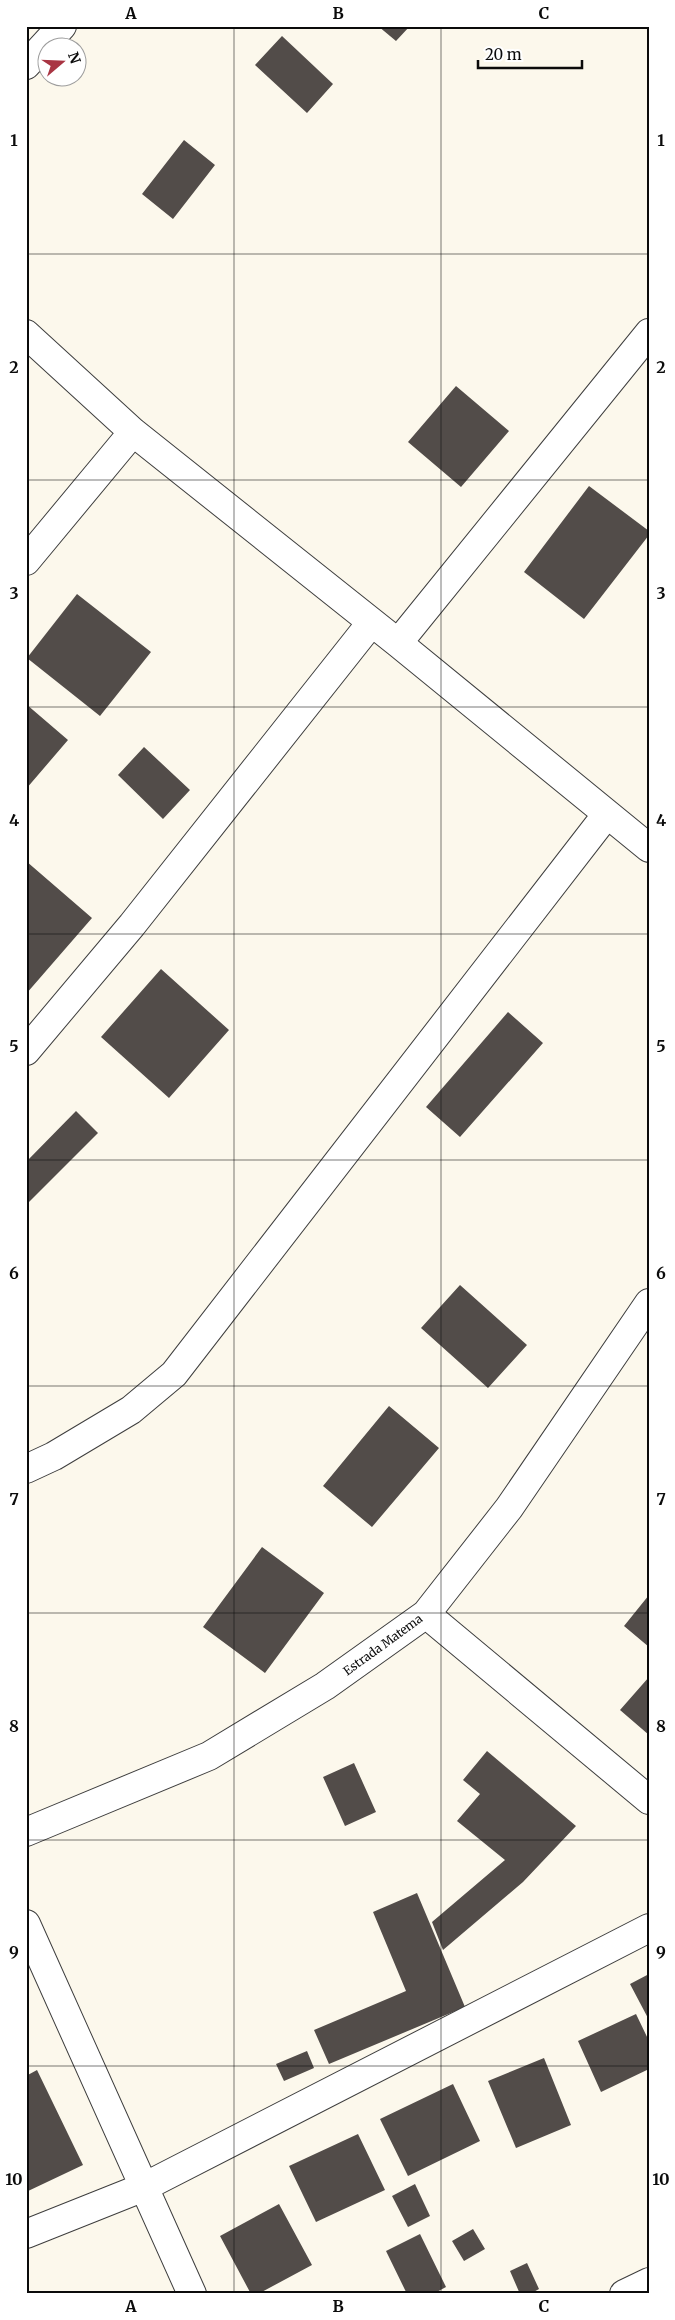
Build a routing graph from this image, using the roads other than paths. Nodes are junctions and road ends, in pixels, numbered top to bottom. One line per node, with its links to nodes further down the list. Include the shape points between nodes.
1 (62, 26): 2 (street)
2 (26, 66)
3 (649, 333): 8 (street)
4 (26, 334): 5 (street)
5 (133, 432): 6 (street); 7 (street)
6 (26, 561)
7 (371, 622): 8 (street); 11 (street, via 132,925)
8 (398, 642): 9 (street)
9 (607, 814): 10 (street); 13 (street, via 174,1374 130,1410 54,1456)
10 (649, 848)
11 (26, 1051)
12 (649, 1303): 14 (street, Estrada Matema, via 509,1508)
13 (26, 1469)
14 (426, 1614): 15 (street); 16 (street, Estrada Matema, via 325,1686 209,1756)
15 (649, 1800)
16 (26, 1832)
17 (26, 1924): 19 (street)
18 (649, 1928): 19 (street)
19 (144, 2187): 20 (street); 22 (street)
20 (26, 2234)
21 (649, 2282): 23 (street)
22 (192, 2294)
23 (624, 2294)

